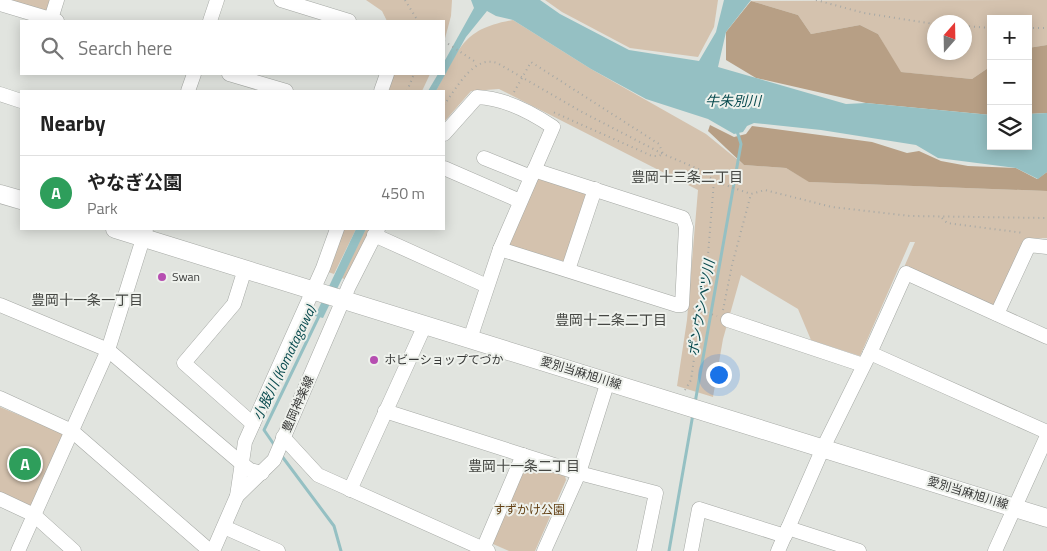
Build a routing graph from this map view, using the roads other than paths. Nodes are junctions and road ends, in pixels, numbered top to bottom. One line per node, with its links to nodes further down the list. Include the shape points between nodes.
1 (57, 0): 5 (street)
2 (217, 0): 6 (street)
3 (281, 0): 7 (street)
4 (0, 4): 5 (street)
5 (54, 20)
6 (210, 20)
7 (346, 20)
8 (194, 75): 11 (street)
9 (232, 75): 12 (street)
10 (387, 75): 13 (street)
11 (188, 90)
12 (283, 90)
13 (382, 90)
14 (0, 94): 15 (street)
15 (20, 101)
16 (445, 133): 19 (street, via 477,97 511,98 553,126)
17 (484, 158): 19 (street)
18 (445, 168): 23 (street)
19 (532, 173): 20 (street); 23 (street)
20 (595, 190): 31 (street); 31 (street, via 683,218 686,227 682,305)
21 (0, 194): 22 (main road)
22 (20, 200)
23 (520, 200): 29 (street)
24 (122, 230): 27 (main road, 愛別当麻旭川線)
25 (337, 230): 33 (street, 豊岡神楽線)
26 (376, 232): 32 (street); 34 (street, 豊岡神楽線)
27 (144, 233): 30 (main road, 愛別当麻旭川線); 41 (street)
28 (1047, 247): 36 (street, via 1029,245)
29 (500, 249): 31 (street); 32 (street)
30 (245, 269): 33 (main road, 愛別当麻旭川線); 47 (street, via 234,304 184,363)
31 (568, 270)
32 (487, 286): 40 (street)
33 (315, 290): 34 (main road, 愛別当麻旭川線); 47 (street, 豊岡神楽線)
34 (341, 299): 38 (main road, 愛別当麻旭川線); 51 (street, 豊岡神楽線)
35 (0, 305): 41 (street)
36 (997, 314): 39 (street); 42 (street, via 906,273)
37 (725, 318): 43 (street)
38 (424, 325): 40 (main road, 愛別当麻旭川線); 46 (street)
39 (1047, 337)
40 (470, 339): 44 (main road, 愛別当麻旭川線)
41 (108, 350): 48 (street); 54 (street)
42 (870, 353): 43 (street); 49 (street)
43 (863, 365): 52 (street)
44 (608, 382): 52 (main road, 愛別当麻旭川線); 56 (street)
45 (0, 398): 48 (street)
46 (385, 411): 53 (street); 57 (street)
47 (252, 424): 54 (street, 豊岡神楽線)
48 (72, 431): 61 (street); 68 (street)
49 (1047, 432)
50 (1047, 436): 60 (street)
51 (281, 442): 55 (street, 豊岡神楽線, via 274,460); 57 (street, via 318,475)
52 (822, 448): 60 (main road, 愛別当麻旭川線); 64 (street)
53 (523, 455): 56 (street); 65 (street)
54 (241, 463): 55 (street); 58 (street, 豊岡神楽線)
55 (262, 473): 58 (street, 豊岡神楽線)
56 (578, 473): 70 (street); 71 (street, via 656,493)
57 (350, 490): 65 (street)
58 (237, 496): 63 (street, 豊岡神楽線)
59 (0, 499): 61 (street)
60 (1014, 508): 62 (main road, 愛別当麻旭川線); 75 (street)
61 (34, 515): 66 (street); 67 (street)
62 (1047, 518)
63 (224, 527): 68 (street, 豊岡神楽線); 69 (street)
64 (786, 532): 72 (street, via 699,509); 73 (street); 74 (street)
65 (485, 550)
66 (18, 551)
67 (74, 551)
68 (212, 551)
69 (278, 551)
70 (544, 551)
71 (644, 551)
72 (691, 551)
73 (778, 551)
74 (859, 551)
75 (995, 551)

